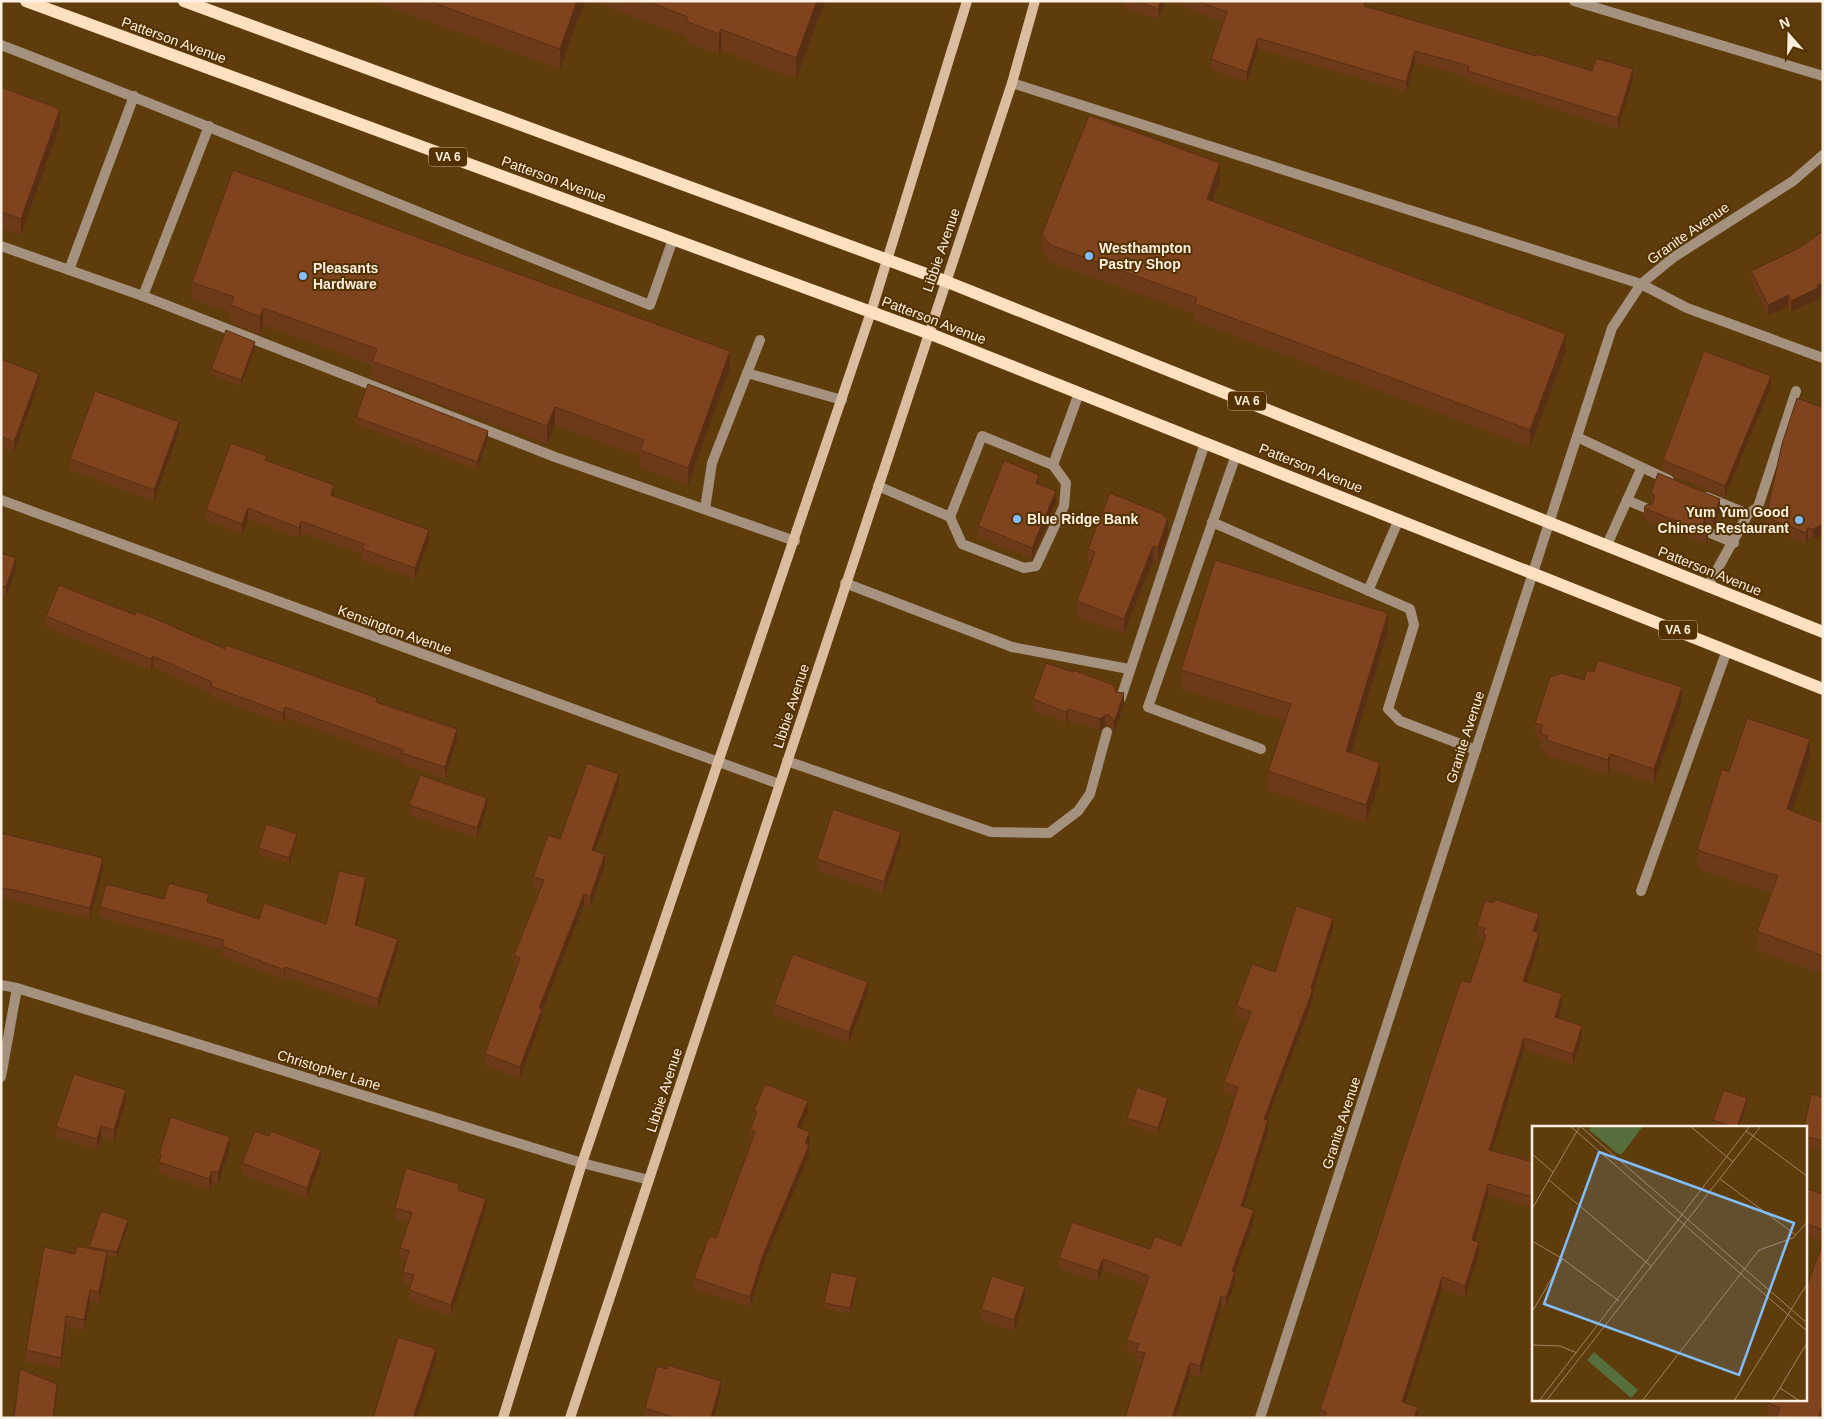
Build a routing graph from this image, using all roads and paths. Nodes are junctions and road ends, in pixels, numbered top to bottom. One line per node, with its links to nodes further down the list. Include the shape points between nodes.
1 (26, 1): 12 (main road, Patterson Avenue / VA 6)
2 (184, 1): 14 (main road, Patterson Avenue / VA 6)
3 (967, 1): 14 (main road)
4 (1035, 1): 8 (main road, Libbie Avenue)
5 (1574, 1): 7 (street)
6 (1, 45): 9 (street)
7 (1823, 76)
8 (1012, 83): 16 (main road, Libbie Avenue); 17 (street)
9 (134, 96): 10 (street); 15 (street)
10 (209, 126): 12 (street, via 650,305); 18 (street)
11 (1823, 155): 17 (street, Granite Avenue, via 1793,181 1674,257)
12 (673, 239): 19 (main road, Patterson Avenue / VA 6)
13 (1, 246): 15 (street)
14 (887, 260): 16 (main road, Patterson Avenue / VA 6); 19 (main road)
15 (69, 270): 18 (street)
16 (945, 281): 20 (main road, Libbie Avenue); 43 (main road, Patterson Avenue / VA 6)
17 (1641, 284): 22 (street, via 1687,308); 27 (street, Granite Avenue, via 1612,328)
18 (143, 296): 37 (street, via 555,457)
19 (871, 312): 20 (main road, Patterson Avenue / VA 6); 26 (main road)
20 (928, 333): 25 (main road, Patterson Avenue / VA 6); 33 (main road, Libbie Avenue)
21 (760, 340): 23 (street)
22 (1823, 358)
23 (747, 373): 26 (street); 37 (street, via 712,463)
24 (1796, 391): 39 (street, via 1758,507)
25 (1079, 393): 28 (main road, Patterson Avenue / VA 6); 30 (street)
26 (842, 400): 45 (main road)
27 (1577, 438): 31 (street); 43 (street, Granite Avenue)
28 (1205, 443): 29 (main road, Patterson Avenue / VA 6); 54 (street)
29 (1236, 455): 41 (main road, Patterson Avenue / VA 6); 42 (street)
30 (1053, 465): 40 (street, via 982,436); 40 (street, via 1066,483 1064,506 1036,566 1024,568 962,544)
31 (1642, 469): 32 (street); 36 (street)
32 (1677, 484)
33 (878, 486): 40 (street); 49 (main road, Libbie Avenue)
34 (1694, 492): 39 (street)
35 (1, 500): 61 (street, Kensington Avenue)
36 (1628, 500): 38 (street); 47 (street)
37 (704, 509): 45 (street)
38 (1648, 509)
39 (1748, 514): 46 (street)
40 (950, 517)
41 (1399, 519): 48 (main road, Patterson Avenue / VA 6); 51 (street)
42 (1212, 522): 51 (street); 58 (street, via 1148,707)
43 (1550, 522): 47 (main road, Patterson Avenue / VA 6); 48 (street, Granite Avenue)
44 (1710, 534): 46 (street)
45 (794, 541): 61 (main road)
46 (1734, 542): 50 (street)
47 (1607, 545): 50 (main road, Patterson Avenue / VA 6)
48 (1533, 572): 53 (main road, Patterson Avenue / VA 6); 59 (street, Granite Avenue)
49 (846, 583): 54 (street, via 1012,647); 60 (main road, Libbie Avenue)
50 (1708, 586): 52 (main road, Patterson Avenue / VA 6)
51 (1368, 591): 59 (street, via 1410,609 1414,625 1388,709 1400,721)
52 (1823, 632)
53 (1727, 650): 55 (main road, Patterson Avenue / VA 6); 63 (street)
54 (1128, 669): 56 (street)
55 (1823, 689)
56 (1120, 698)
57 (1107, 732): 60 (street, via 1090,794 1078,811 1050,833 990,832)
58 (1261, 749)
59 (1476, 750): 71 (street, Granite Avenue)
60 (787, 761): 62 (main road, Libbie Avenue)
61 (716, 763): 62 (street, Kensington Avenue); 67 (main road)
62 (779, 784): 68 (main road, Libbie Avenue)
63 (1641, 892)
64 (1, 985): 65 (street, Christopher Lane)
65 (17, 988): 66 (street); 67 (street, Christopher Lane)
66 (1, 1077)
67 (582, 1163): 68 (street, Christopher Lane); 69 (main road)
68 (648, 1180): 70 (main road, Libbie Avenue)
69 (502, 1418)
70 (570, 1418)
71 (1260, 1418)

